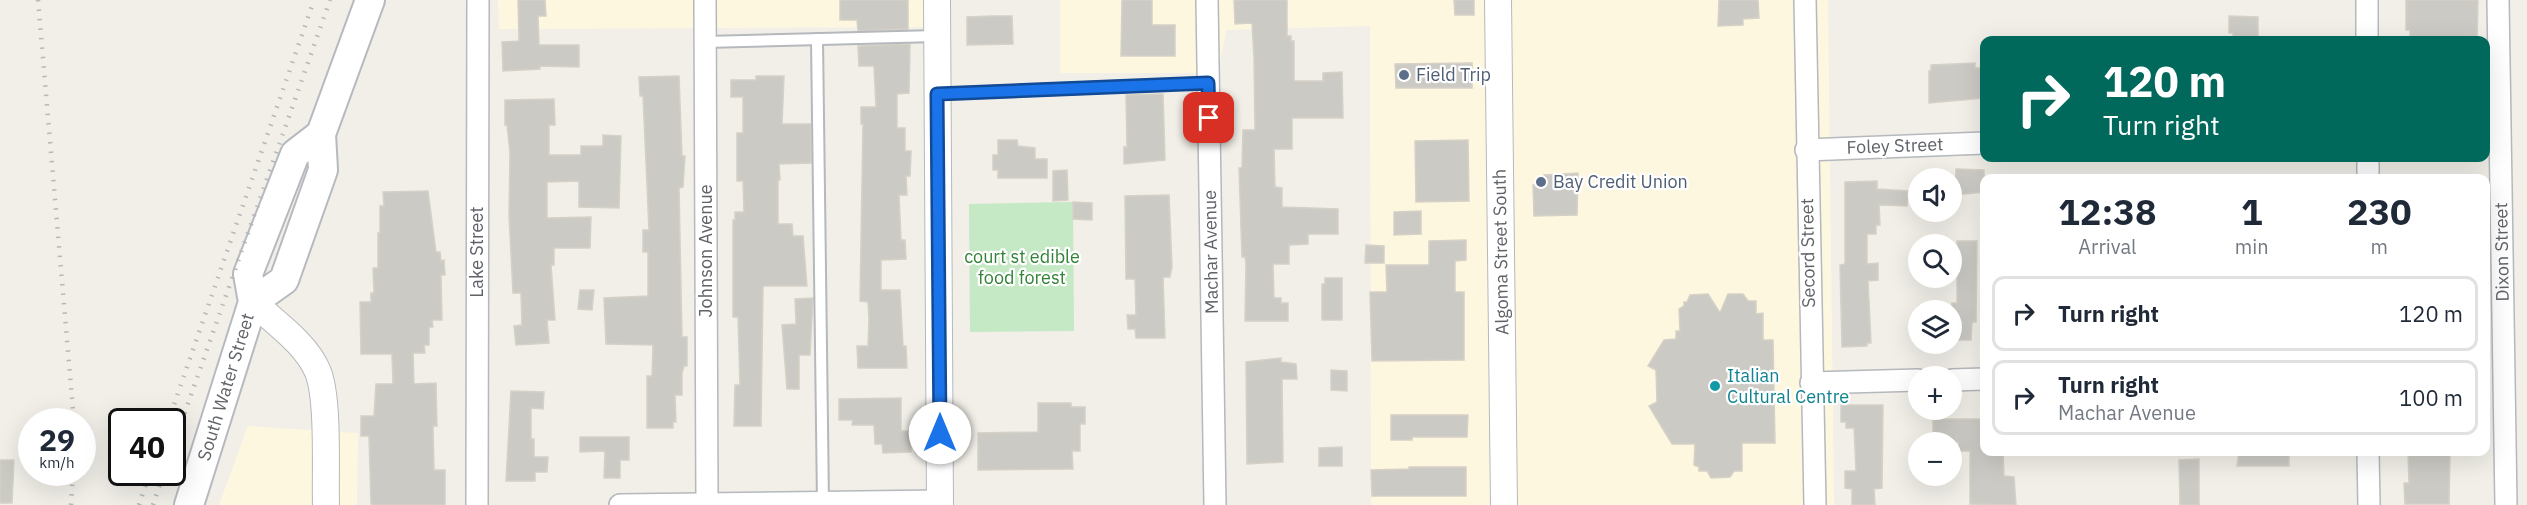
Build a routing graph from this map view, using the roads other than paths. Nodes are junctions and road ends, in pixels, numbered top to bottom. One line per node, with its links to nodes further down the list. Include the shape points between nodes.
1 (370, 0): 18 (main road, South Water Street, via 321,134 323,170 284,280)
2 (478, 0): 29 (street, Lake Street)
3 (705, 0): 13 (street, Johnson Avenue)
4 (937, 0): 10 (street)
5 (1207, 0): 14 (street, Machar Avenue)
6 (1498, 0): 32 (street, Algoma Street South)
7 (1805, 0): 17 (street, Secord Street)
8 (2367, 0): 11 (street)
9 (2498, 0): 35 (street, Dixon Street)
10 (937, 36): 12 (lane); 15 (street)
11 (2367, 36)
12 (817, 39): 13 (lane); 25 (lane)
13 (705, 42): 24 (street, Johnson Avenue)
14 (1208, 83): 15 (lane); 31 (street, Machar Avenue)
15 (937, 94): 26 (street)
16 (1980, 143): 17 (street, Foley Street)
17 (1806, 150): 22 (street, Secord Street)
18 (253, 303): 27 (main road, South Water Street); 28 (street, via 295,339 318,372 323,397)
19 (1980, 379): 20 (street)
20 (1962, 380)
21 (1908, 381): 22 (street)
22 (1810, 383): 33 (street, Secord Street)
23 (2368, 456): 34 (street)
24 (707, 502): 25 (street); 30 (street)
25 (823, 502): 26 (street)
26 (940, 503)
27 (189, 505)
28 (326, 505)
29 (477, 505)
30 (620, 505)
31 (1215, 505)
32 (1504, 505)
33 (1815, 505)
34 (2369, 505)
35 (2506, 505)

